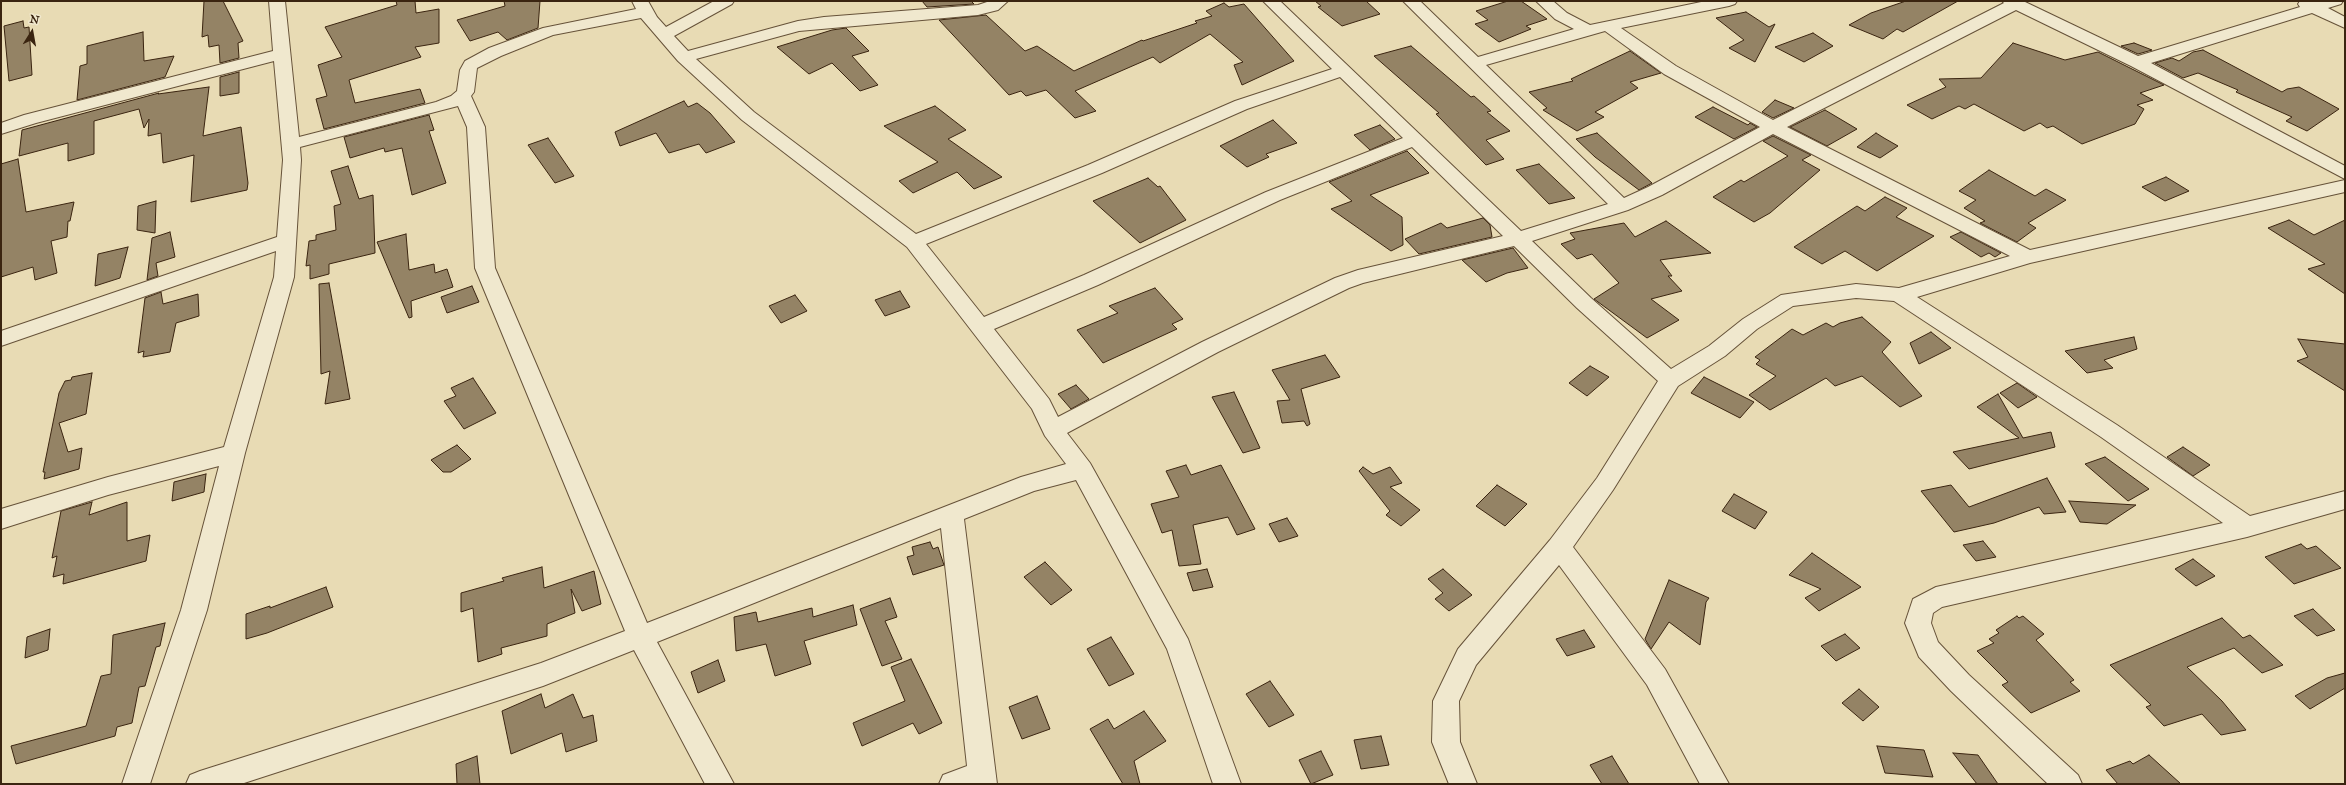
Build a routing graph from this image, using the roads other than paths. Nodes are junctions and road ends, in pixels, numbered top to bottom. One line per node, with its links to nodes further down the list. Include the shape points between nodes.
1 (277, 1): 16 (street)
2 (726, 1): 15 (street)
3 (1000, 1): 17 (street, via 992,7 978,10 798,26)
4 (1271, 1): 20 (street)
5 (1411, 1): 19 (street)
6 (1544, 1): 14 (street, via 1562,16)
7 (1729, 1): 13 (street)
8 (2335, 1): 10 (street)
9 (2013, 2): 18 (street); 22 (street)
10 (2307, 4): 12 (street); 18 (street)
11 (642, 7): 15 (street); 21 (street, via 549,31 477,61 468,70 465,92)
12 (2345, 24)
13 (1608, 26): 14 (street); 22 (street, via 1670,70)
14 (1588, 30): 19 (street)
15 (664, 35): 17 (street)
16 (284, 54): 23 (street, via 30,119); 25 (street)
17 (684, 57): 31 (street, via 748,116)
18 (2137, 62): 26 (street)
19 (1475, 63): 28 (street)
20 (1343, 71): 24 (street); 31 (street, via 1241,105 1095,169)
21 (462, 96): 25 (street, via 442,106); 45 (street, via 476,127 485,268)
22 (1773, 127): 28 (street, via 1655,191); 32 (street)
23 (1, 129)
24 (1415, 140): 29 (street); 34 (street, via 1273,196 1091,280)
25 (291, 144): 30 (street)
26 (2345, 173)
27 (2345, 186): 32 (street)
28 (1621, 206): 29 (street)
29 (1518, 239): 36 (street, via 1584,303); 37 (street, via 1342,283 1210,347)
30 (286, 241): 35 (street); 38 (street, via 284,277)
31 (914, 242): 34 (street)
32 (2028, 257): 33 (street)
33 (1899, 295): 36 (street, via 1856,291 1788,300 1750,324 1717,351); 43 (street, via 2109,431)
34 (980, 327): 37 (street, via 1041,405)
35 (1, 339)
36 (1670, 380): 44 (street, via 1605,484)
37 (1053, 430): 39 (street)
38 (234, 453): 42 (street, via 108,486); 47 (street, via 194,610)
39 (1082, 470): 41 (street, via 1029,483); 51 (street, via 1179,647)
40 (2345, 500): 43 (street)
41 (952, 515): 45 (street); 46 (street)
42 (1, 519)
43 (2247, 527): 54 (street, via 1936,598 1922,608 1918,623 1928,649 1960,683)
44 (1559, 546): 52 (street, via 1466,657 1446,701 1446,742); 53 (street, via 1656,677)
45 (640, 636): 48 (street, via 543,674); 49 (street)
46 (982, 779): 50 (street)
47 (136, 784)
48 (200, 784)
49 (720, 784)
50 (953, 784)
51 (1227, 784)
52 (1462, 784)
53 (1715, 784)
54 (2068, 784)

